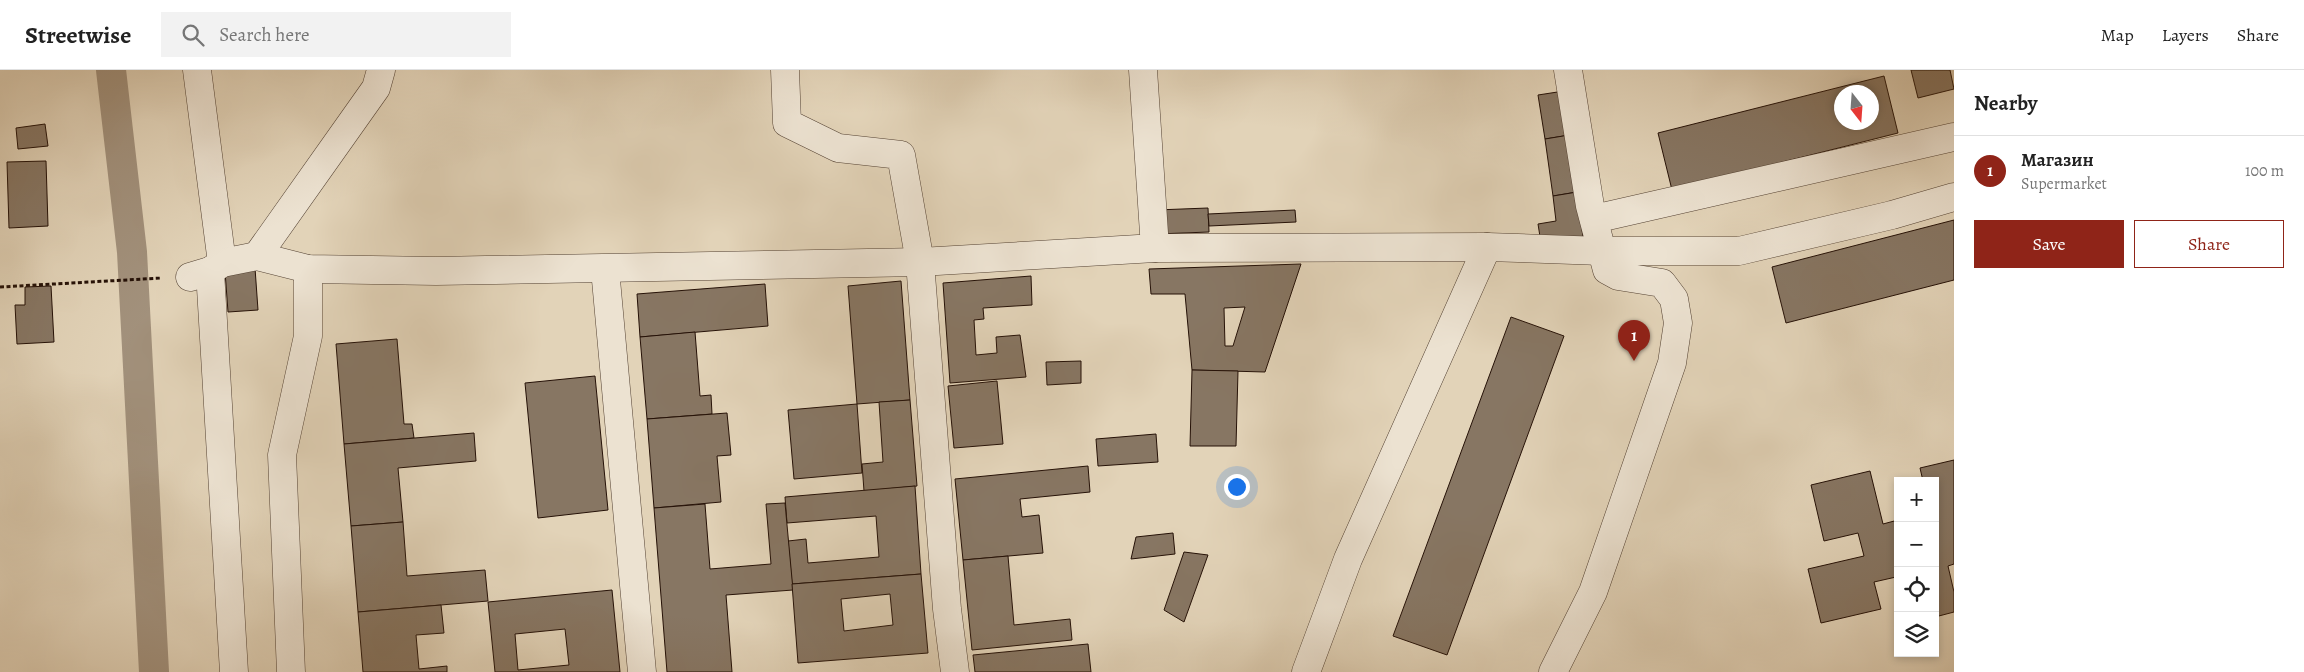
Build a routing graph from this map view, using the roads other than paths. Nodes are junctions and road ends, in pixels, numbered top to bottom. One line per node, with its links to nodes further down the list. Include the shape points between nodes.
1 (197, 70): 16 (street)
2 (381, 70): 12 (street, via 376,88)
3 (785, 70): 13 (street, via 787,123 838,148 901,156)
4 (1144, 70): 10 (street)
5 (1568, 70): 8 (street)
6 (1954, 137): 8 (street)
7 (1954, 197): 11 (street, via 1739,251)
8 (1594, 219): 11 (street)
9 (1487, 247): 10 (street); 11 (street); 21 (street, via 1348,559)
10 (1155, 248): 13 (street)
11 (1602, 252): 22 (street, via 1607,270 1618,276 1662,283 1674,299 1678,323 1672,363 1593,592)
12 (257, 256): 14 (street); 16 (street)
13 (920, 262): 15 (street); 20 (street, via 947,609)
14 (308, 269): 15 (street); 18 (street, via 308,336 282,455)
15 (605, 269): 19 (street)
16 (207, 270): 17 (street)
17 (234, 672)
18 (291, 672)
19 (642, 672)
20 (955, 672)
21 (1306, 672)
22 (1553, 672)

